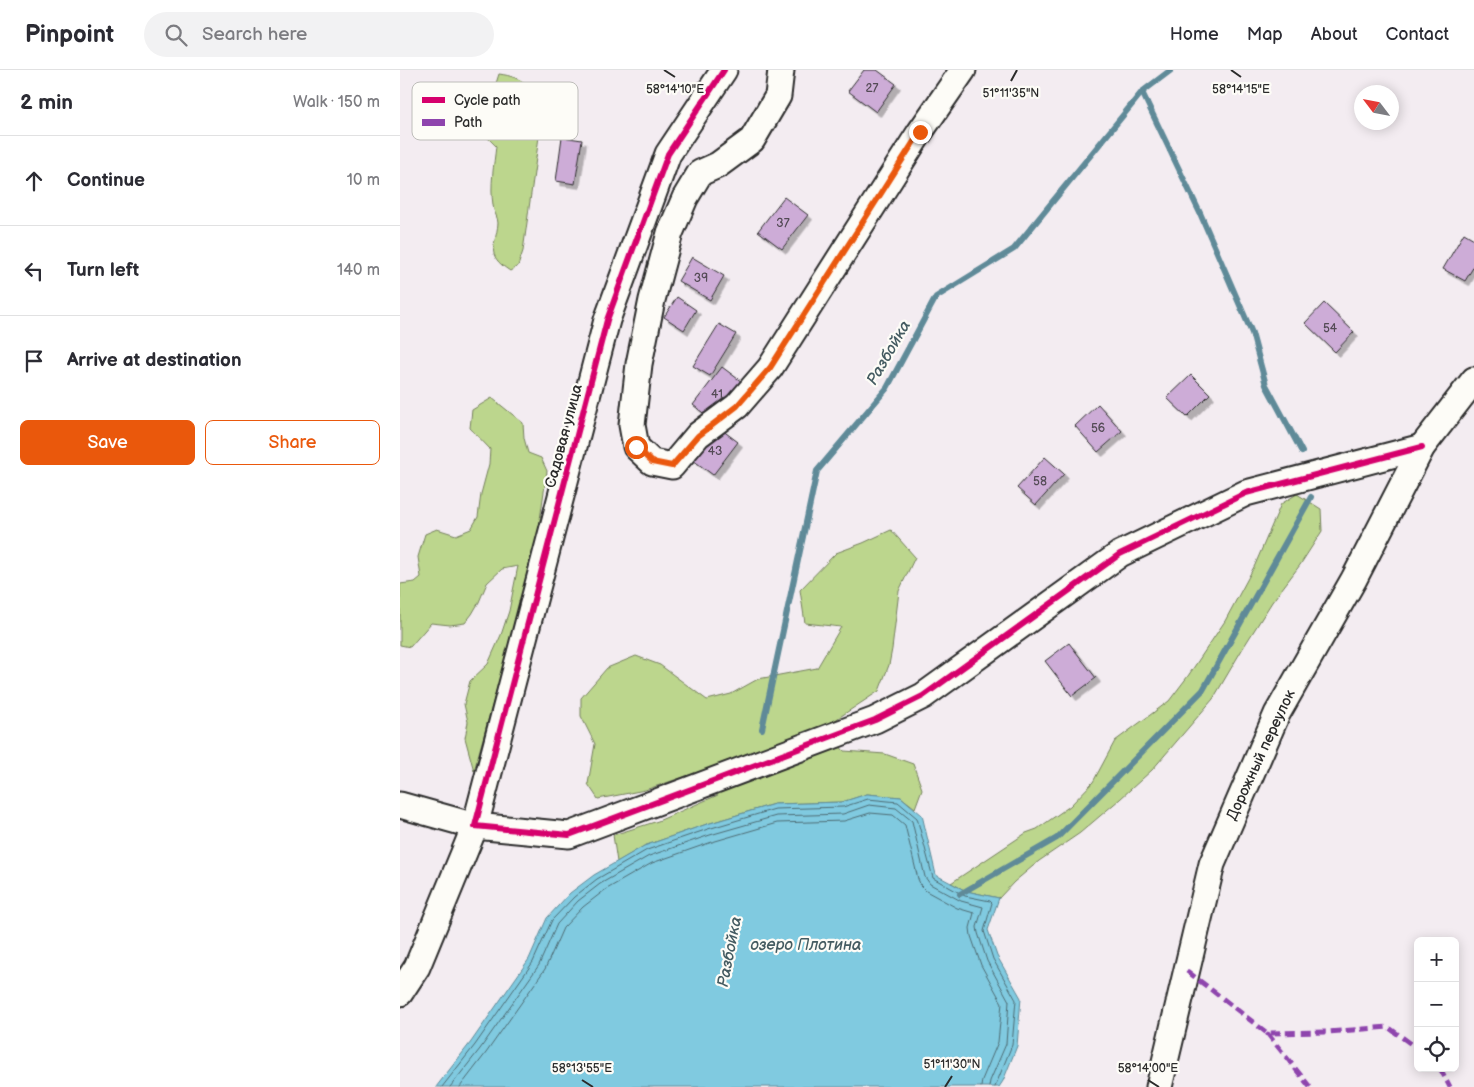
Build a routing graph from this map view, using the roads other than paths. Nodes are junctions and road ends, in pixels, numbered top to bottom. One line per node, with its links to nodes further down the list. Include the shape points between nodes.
1 (724, 70): 7 (street, Садовая улица, via 668,154 607,320)
2 (781, 70): 3 (street, via 778,96 752,140 700,174 670,233 639,364 632,425 636,447 652,462 672,466 698,436 737,406 770,368)
3 (963, 70)
4 (1474, 380): 5 (street)
5 (1422, 447): 7 (street, via 1246,493 1120,554 923,696 876,720 569,835); 9 (street, Дорожный переулок, via 1354,579 1276,714 1212,864)
6 (400, 805): 7 (street)
7 (475, 826): 8 (street, Садовая улица, via 417,967)
8 (400, 992)
9 (1159, 1087)

